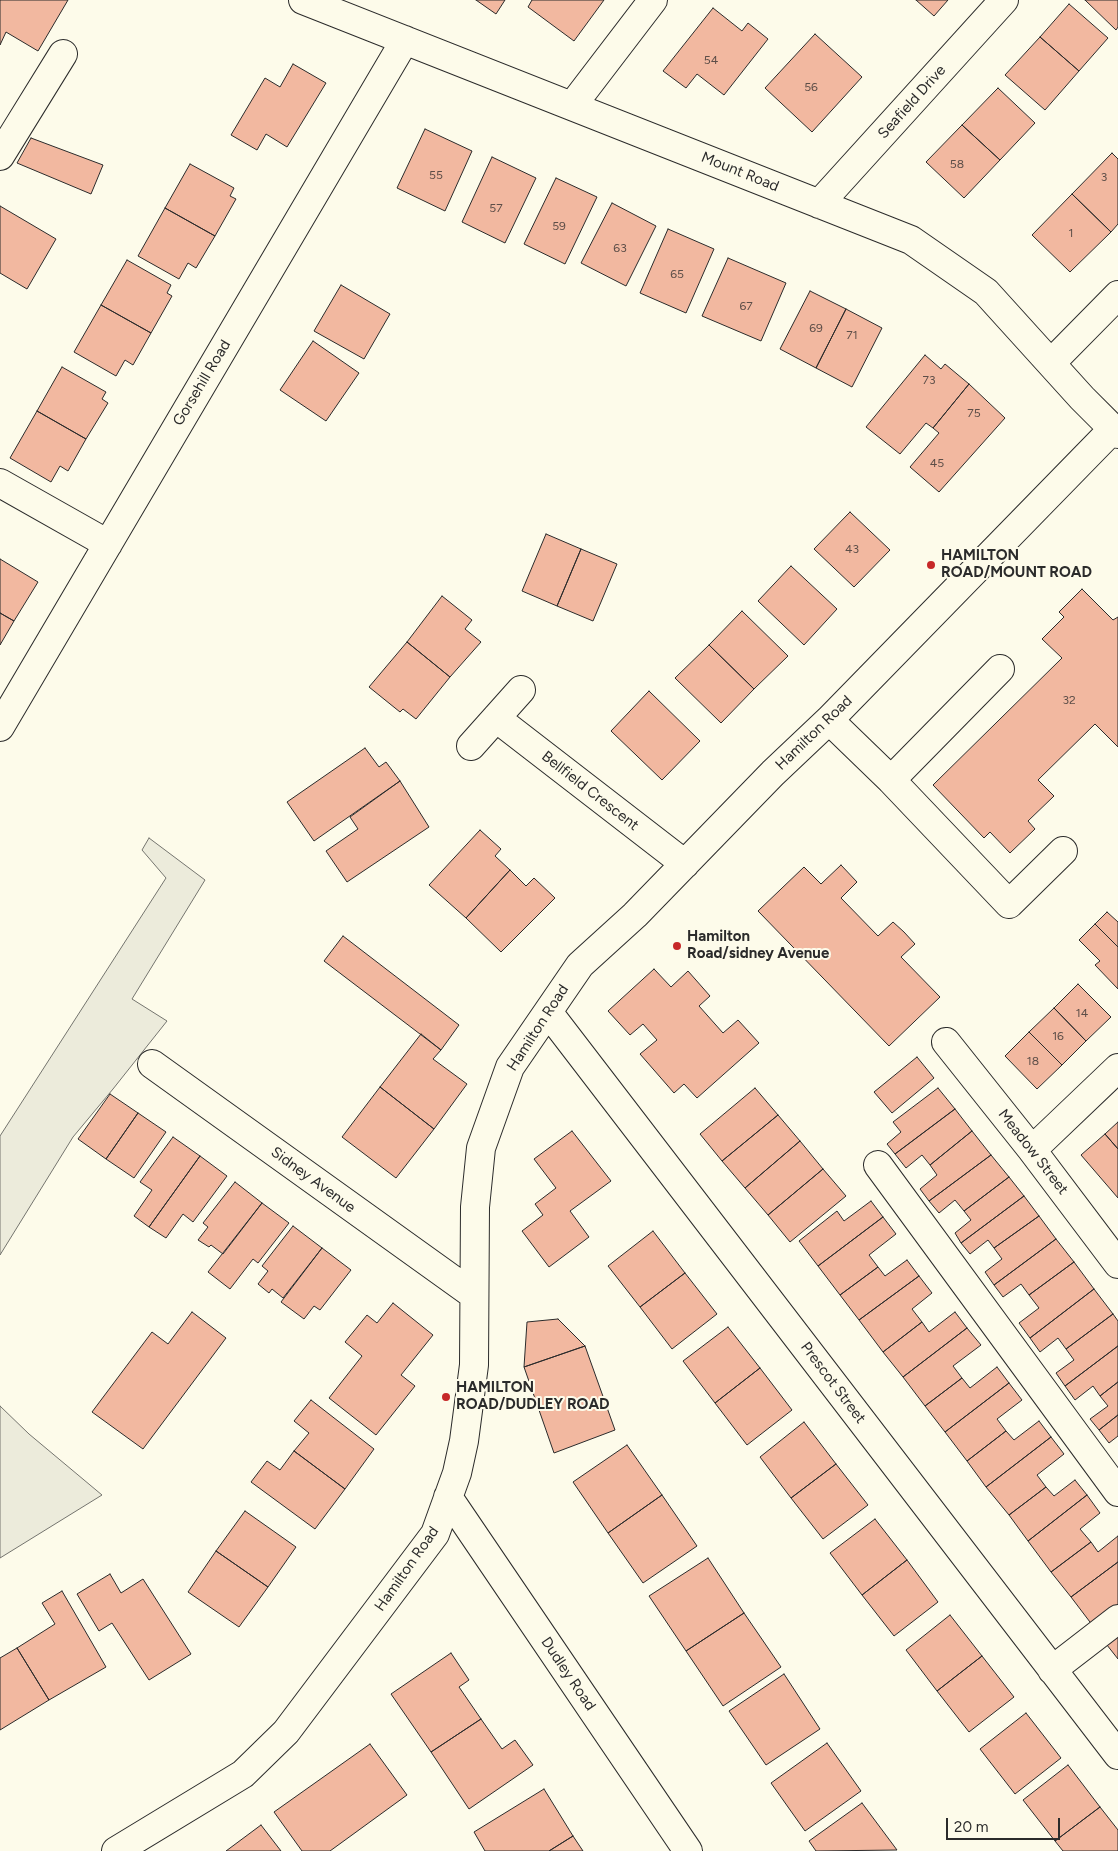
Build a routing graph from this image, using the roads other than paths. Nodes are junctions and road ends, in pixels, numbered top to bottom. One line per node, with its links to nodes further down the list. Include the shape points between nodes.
1 (653, 0): 6 (street)
2 (1004, 0): 8 (street, Seafield Drive)
3 (319, 3): 4 (street, Mount Road)
4 (405, 40): 6 (street, Mount Road); 13 (street, Gorsehill Road)
5 (63, 54): 7 (street)
6 (572, 106): 8 (street, Mount Road)
7 (0, 156)
8 (819, 204): 10 (street, Mount Road, via 911,240 986,292)
9 (1118, 296): 10 (street)
10 (1051, 363): 11 (street, Mount Road)
11 (1116, 432): 17 (street, Hamilton Road)
12 (0, 483): 13 (street)
13 (108, 544): 18 (street, Gorsehill Road)
14 (1000, 670): 20 (street)
15 (521, 690): 16 (street)
16 (496, 718): 19 (street); 22 (street, Bellfield Crescent)
17 (829, 720): 20 (street); 22 (street, Hamilton Road, via 773,772)
18 (0, 727)
19 (471, 746)
20 (891, 780): 21 (street, via 1009,904)
21 (1063, 851)
22 (684, 864): 23 (street, Hamilton Road, via 580,965)
23 (548, 1012): 30 (street, Hamilton Road, via 510,1067 481,1148 475,1207); 34 (street, Prescot Street)
24 (946, 1042): 27 (street, Meadow Street)
25 (152, 1064): 30 (street, Sidney Avenue)
26 (1118, 1068): 27 (street)
27 (1032, 1150): 29 (street, Meadow Street)
28 (878, 1165): 31 (street)
29 (1118, 1264)
30 (474, 1296): 32 (street, Hamilton Road, via 474,1365 464,1441)
31 (1118, 1492)
32 (448, 1497): 36 (street, Hamilton Road, via 435,1534 286,1732 243,1774); 37 (street, Dudley Road)
33 (1118, 1619): 34 (street)
34 (1052, 1670): 35 (street, Prescot Street)
35 (1118, 1755)
36 (124, 1849)
37 (688, 1851)

